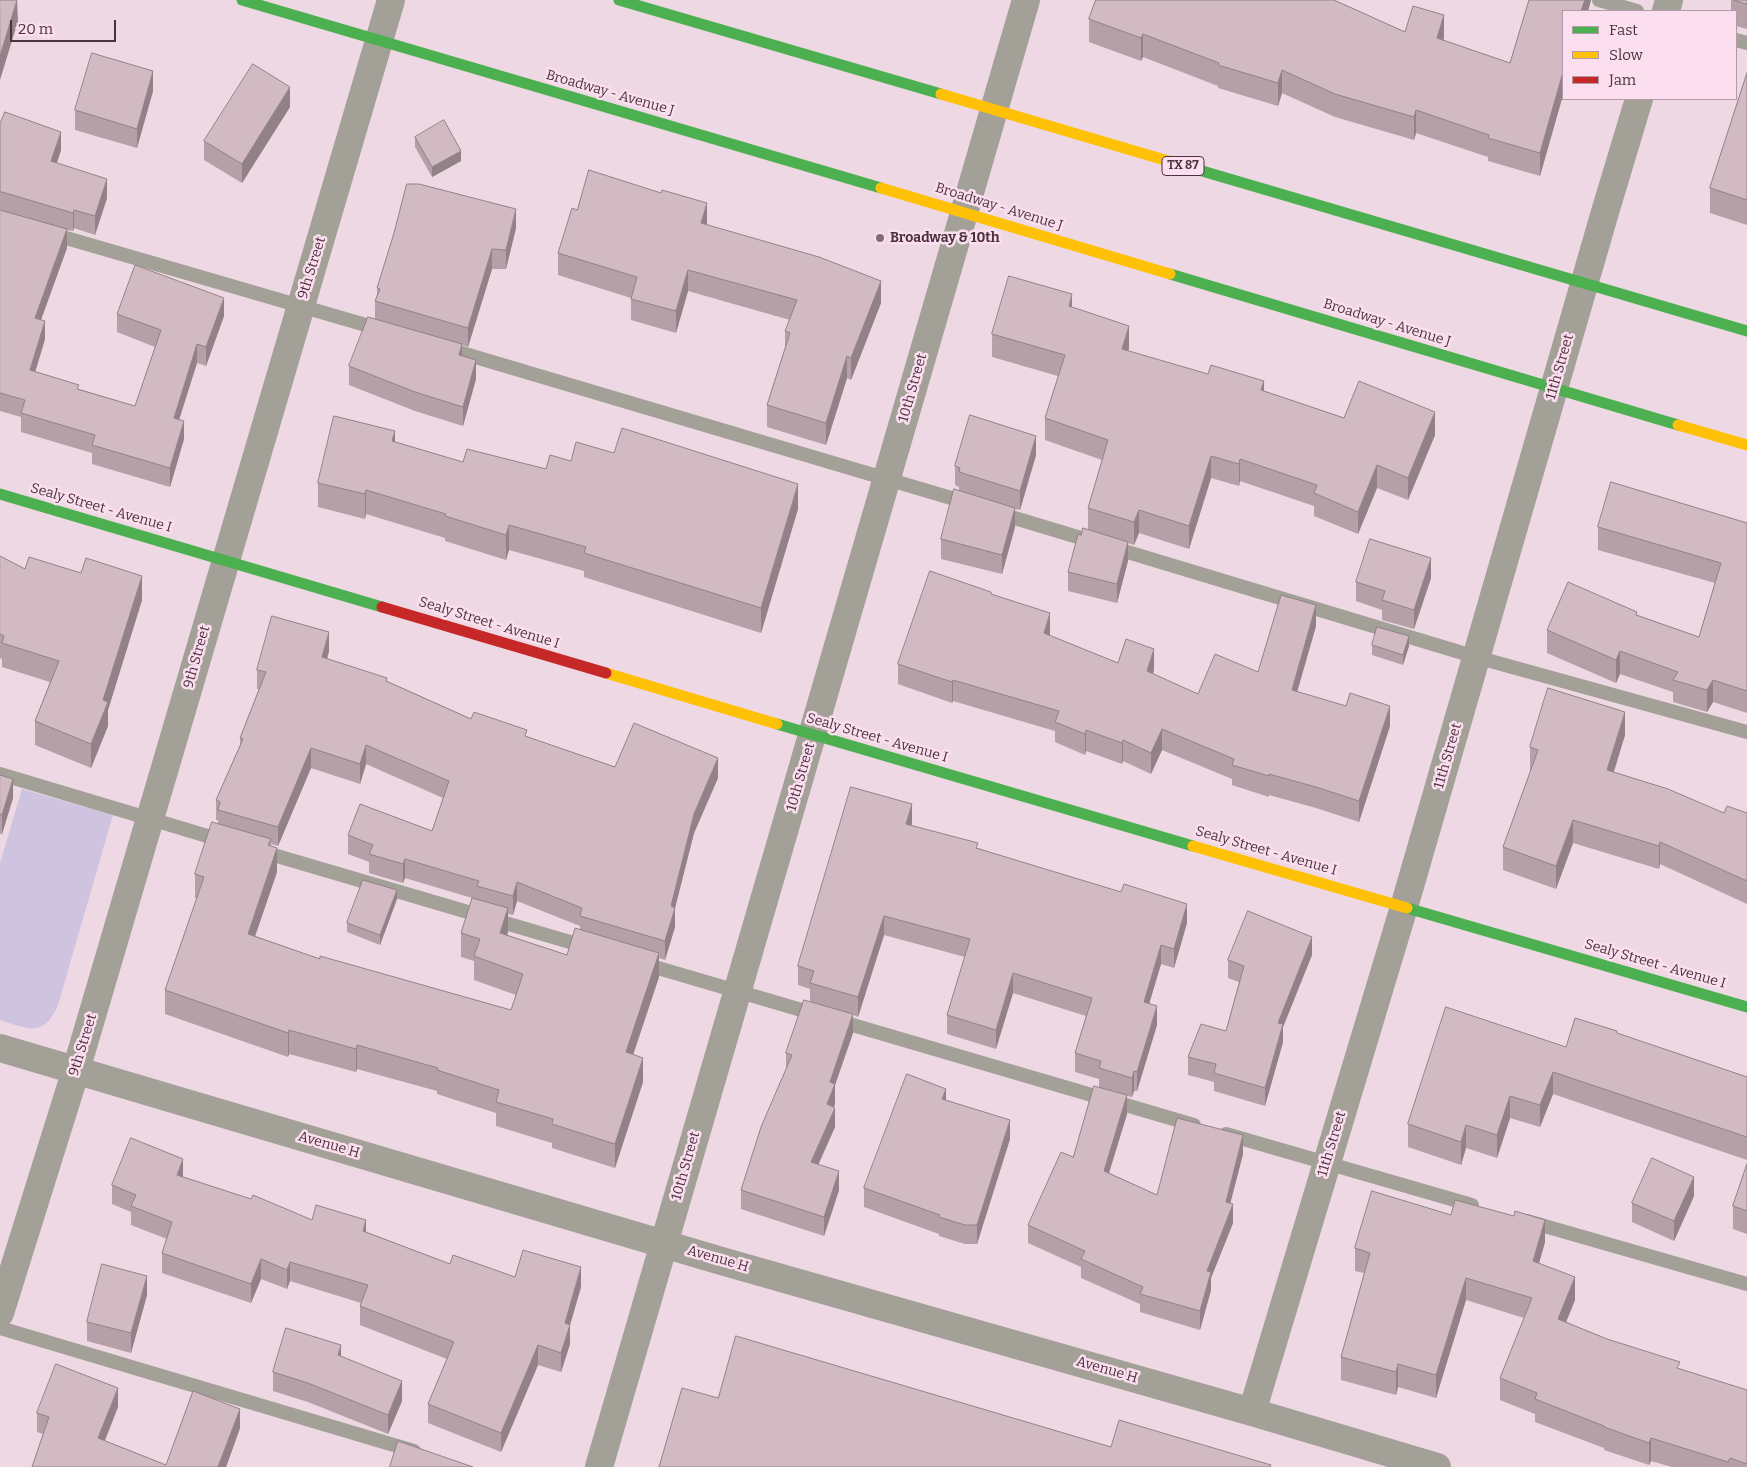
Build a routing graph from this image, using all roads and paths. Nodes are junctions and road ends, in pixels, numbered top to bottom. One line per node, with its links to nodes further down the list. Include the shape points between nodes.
1 (242, 0): 7 (main road, Broadway - Avenue J)
2 (391, 0): 7 (street, 9th Street)
3 (619, 0): 9 (main road, TX 87)
4 (1026, 0): 9 (street, 10th Street)
5 (1599, 0): 6 (lane)
6 (1634, 10)
7 (380, 41): 10 (main road, Broadway - Avenue J); 13 (street, 9th Street)
8 (1639, 100): 12 (street, 11th Street)
9 (993, 111): 10 (street, 10th Street); 12 (main road, TX 87)
10 (963, 212): 17 (main road, Broadway - Avenue J); 19 (street, 10th Street)
11 (38, 230): 13 (lane)
12 (1584, 284): 14 (main road, TX 87); 17 (street, 11th Street)
13 (300, 306): 15 (lane); 21 (street, 9th Street)
14 (1747, 331)
15 (395, 334)
16 (433, 345): 19 (lane)
17 (1554, 389): 18 (main road, Broadway - Avenue J); 22 (street, 11th Street)
18 (1747, 445)
19 (887, 479): 22 (lane); 24 (street, 10th Street)
20 (0, 494): 21 (main road, Sealy Street - Avenue I)
21 (225, 560): 24 (main road, Sealy Street - Avenue I); 26 (street, 9th Street)
22 (1476, 657): 23 (lane); 27 (street, 11th Street)
23 (1747, 732)
24 (813, 735): 27 (main road, Sealy Street - Avenue I); 30 (street, 10th Street)
25 (0, 774): 26 (lane)
26 (150, 819): 28 (lane); 33 (street, 9th Street)
27 (1404, 907): 31 (main road, Sealy Street - Avenue I); 34 (street, 11th Street)
28 (595, 950)
29 (624, 958): 30 (lane)
30 (738, 991): 34 (lane); 37 (street, 10th Street)
31 (1747, 1007)
32 (0, 1048): 33 (street, Avenue H)
33 (76, 1070): 37 (street, Avenue H); 39 (street, 9th Street)
34 (1326, 1163): 35 (lane); 41 (street, 11th Street)
35 (1489, 1210)
36 (1518, 1218): 38 (lane)
37 (663, 1243): 41 (street, Avenue H); 43 (street, 10th Street)
38 (1747, 1284)
39 (0, 1313)
40 (0, 1328): 42 (lane)
41 (1252, 1412): 44 (street, Avenue H)
42 (428, 1456)
43 (599, 1467)
44 (1437, 1467)

